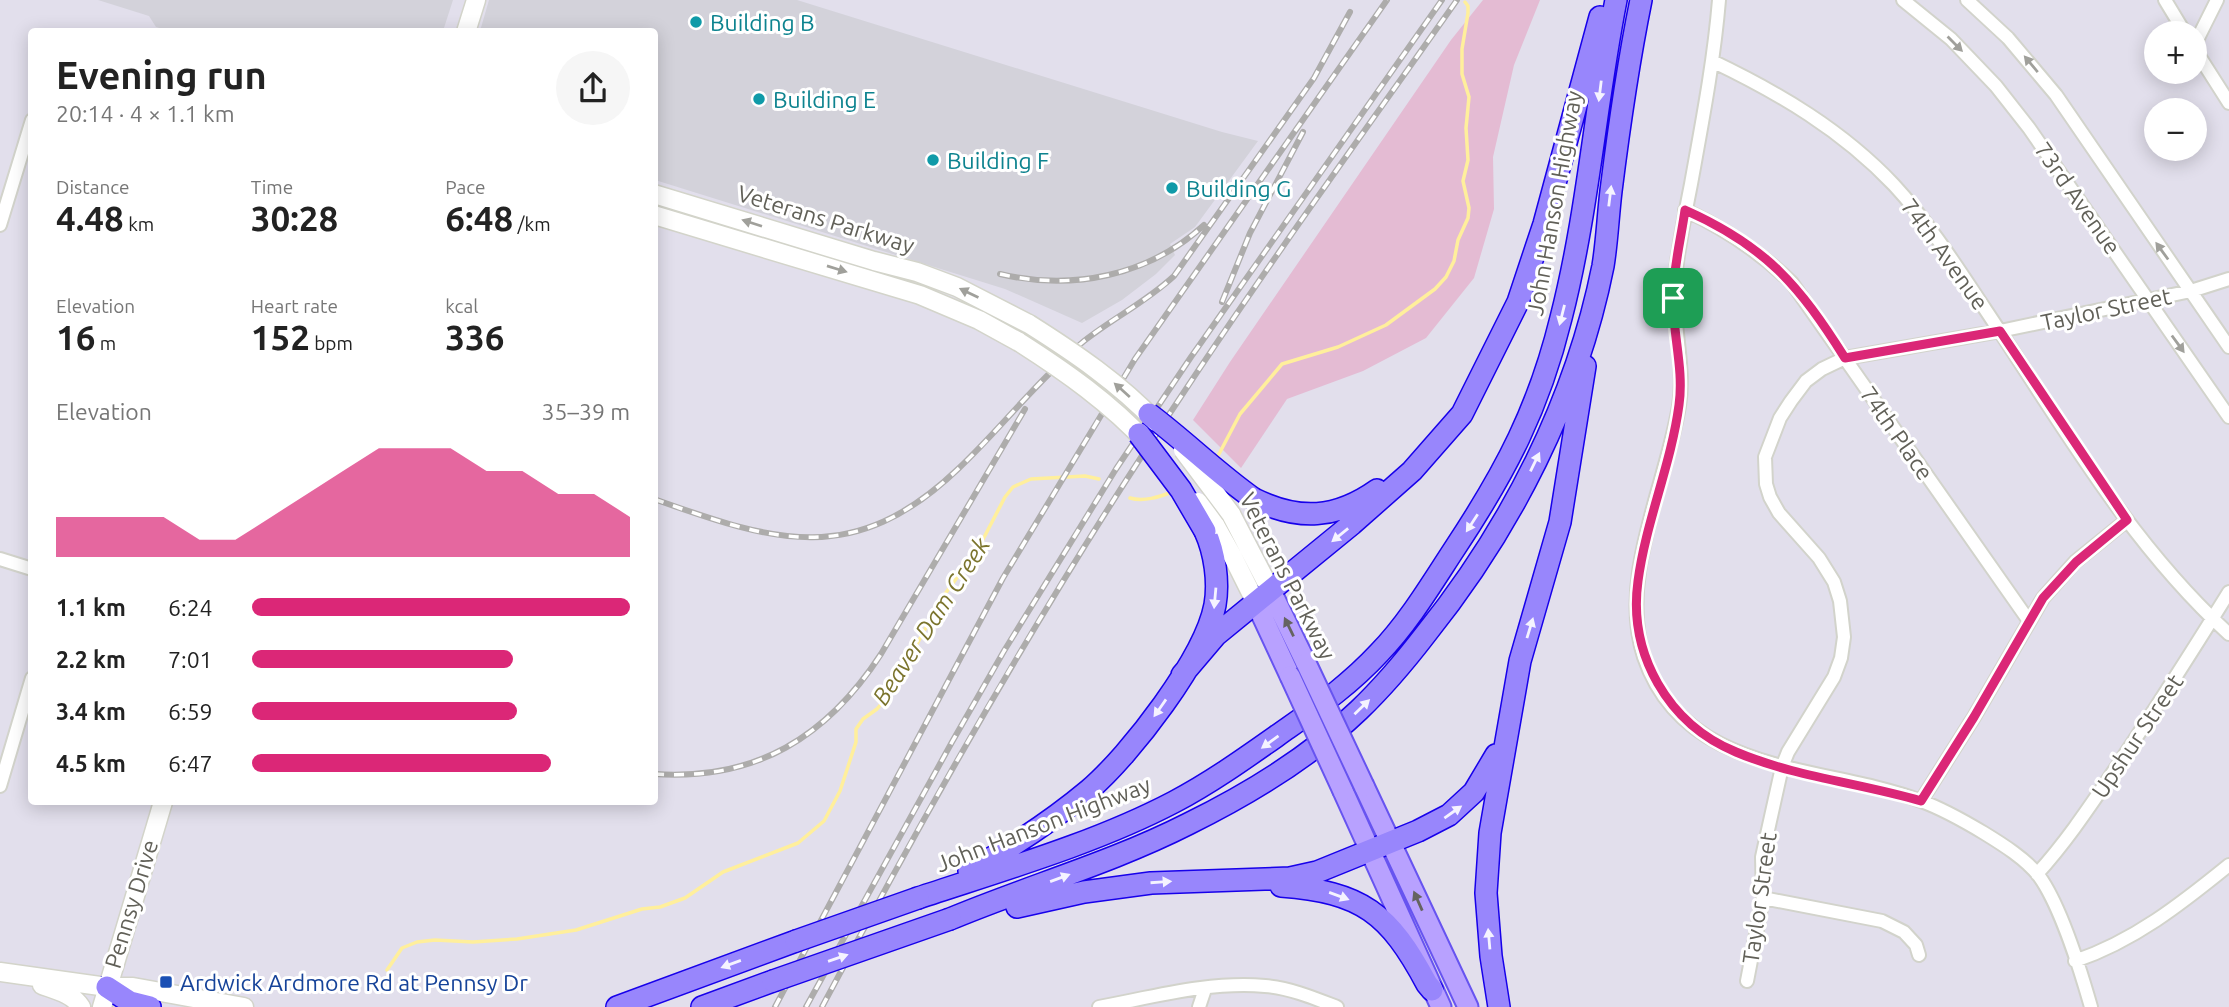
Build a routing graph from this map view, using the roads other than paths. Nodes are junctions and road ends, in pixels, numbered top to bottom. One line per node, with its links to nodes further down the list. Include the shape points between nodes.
1 (476, 0): 12 (main road)
2 (1605, 0): 28 (highway, via 1531,264)
3 (1616, 0): 53 (highway, John Hanson Highway, one-way to 53, via 1575,261 1533,408 1497,484 1429,589 1382,650 1322,705 1173,803 1107,832)
4 (1642, 0): 21 (highway, one-way to 4, via 1626,70)
5 (1719, 0): 13 (street)
6 (1903, 0): 24 (street, 73rd Avenue, one-way to 24, via 1951,39 1996,86)
7 (1967, 0): 23 (street, 73rd Avenue, one-way to 7, via 2056,95 2008,38)
8 (2165, 0): 10 (street)
9 (2217, 0): 11 (street)
10 (2178, 21)
11 (2207, 21)
12 (467, 28)
13 (1712, 61): 18 (street); 25 (street, 74th Avenue, via 1803,109 1854,147 1925,222)
14 (2207, 68): 15 (street)
15 (2229, 103)
16 (28, 133): 20 (street)
17 (658, 195): 29 (main road, Veterans Parkway, one-way to 17, bridge, via 1073,351 957,287)
18 (1685, 210): 27 (street, 74th Place, via 1745,242 1772,263 1792,283); 44 (street, via 1673,298 1679,407 1638,583 1639,636 1652,676 1687,720 1734,751)
19 (658, 216): 31 (main road, Veterans Parkway, one-way to 31, bridge, via 920,295 979,320 1064,370)
20 (0, 225)
21 (1603, 264): 43 (highway, one-way to 21, via 1520,661 1560,522); 55 (highway, one-way to 21, via 1111,859 1189,824 1291,763 1360,709 1437,621 1515,503 1567,391)
22 (2229, 279): 23 (street, Taylor Street)
23 (2192, 291): 24 (street, Taylor Street); 26 (street, 73rd Avenue)
24 (2148, 300): 25 (street, Taylor Street); 30 (street, 73rd Avenue, one-way to 30)
25 (2000, 331): 27 (street, Taylor Street); 32 (street, 74th Avenue)
26 (2229, 347)
27 (1845, 358): 39 (street, 74th Place); 44 (street, Taylor Street, via 1822,369 1799,391 1780,418 1765,457 1770,497 1827,568 1844,618 1841,658 1834,677)
28 (1483, 376): 29 (highway, bridge, via 1436,438 1403,471 1341,511 1323,515 1284,510 1254,499); 37 (highway, one-way to 37, via 1462,414 1412,471)
29 (1149, 414): 37 (main road, Veterans Parkway, bridge, via 1197,467 1231,514)
30 (2229, 417)
31 (1139, 434): 33 (highway, bridge)
32 (2127, 520): 38 (street, 74th Avenue); 39 (street, via 2055,582)
33 (1210, 528): 37 (main road, Veterans Parkway); 41 (highway, one-way to 41, via 1216,602)
34 (0, 559): 35 (street)
35 (28, 568)
36 (2229, 592): 38 (street, Upshur Street)
37 (1264, 597): 41 (highway, via 1216,635); 48 (main road, Veterans Parkway, one-way to 37, bridge, via 1306,663); 49 (main road, Veterans Parkway, bridge, via 1290,676)
38 (2213, 620): 40 (street, 74th Avenue); 51 (street, Upshur Street, via 2089,808)
39 (2029, 621): 46 (street)
40 (2229, 634)
41 (1182, 676): 53 (highway, one-way to 53, via 1141,734 1091,788 1028,836)
42 (28, 692): 45 (street)
43 (1507, 727): 48 (highway, one-way to 43, via 1461,806 1483,779); 73 (highway, one-way to 43, via 1488,927 1486,866)
44 (1782, 767): 46 (street); 54 (street, Taylor Street, via 1762,857)
45 (0, 786)
46 (1921, 801): 51 (street, via 2001,843)
47 (162, 805): 61 (main road, Pennsy Drive)
48 (1392, 842): 49 (highway); 72 (main road, Veterans Parkway, one-way to 48)
49 (1370, 850): 52 (highway, via 1290,878); 62 (main road, Veterans Parkway)
50 (2229, 866): 57 (street, via 2135,935)
51 (2038, 874): 57 (street)
52 (1198, 880): 55 (highway, one-way to 52, via 980,918 1037,901 1125,886); 62 (highway, one-way to 62, via 1310,888 1358,904 1378,916 1400,939)
53 (918, 898): 67 (highway, John Hanson Highway, one-way to 67, bridge)
54 (1763, 898): 56 (street, via 1882,921 1905,932); 59 (street, Taylor Street)
55 (950, 919): 63 (highway, one-way to 55, bridge)
56 (1919, 955)
57 (2076, 961): 74 (street)
58 (1, 972): 61 (main road); 64 (main road, via 64,992)
59 (1747, 981)
60 (1205, 989): 69 (street); 70 (street); 71 (street, via 1266,986)
61 (104, 997): 65 (highway); 66 (main road, via 133,987)
62 (1436, 998)
63 (730, 1000): 68 (highway)
64 (81, 1007)
65 (150, 1007)
66 (244, 1007)
67 (617, 1007)
68 (702, 1007)
69 (1099, 1007)
70 (1199, 1007)
71 (1337, 1007)
72 (1468, 1007)
73 (1499, 1007)
74 (2091, 1007)

